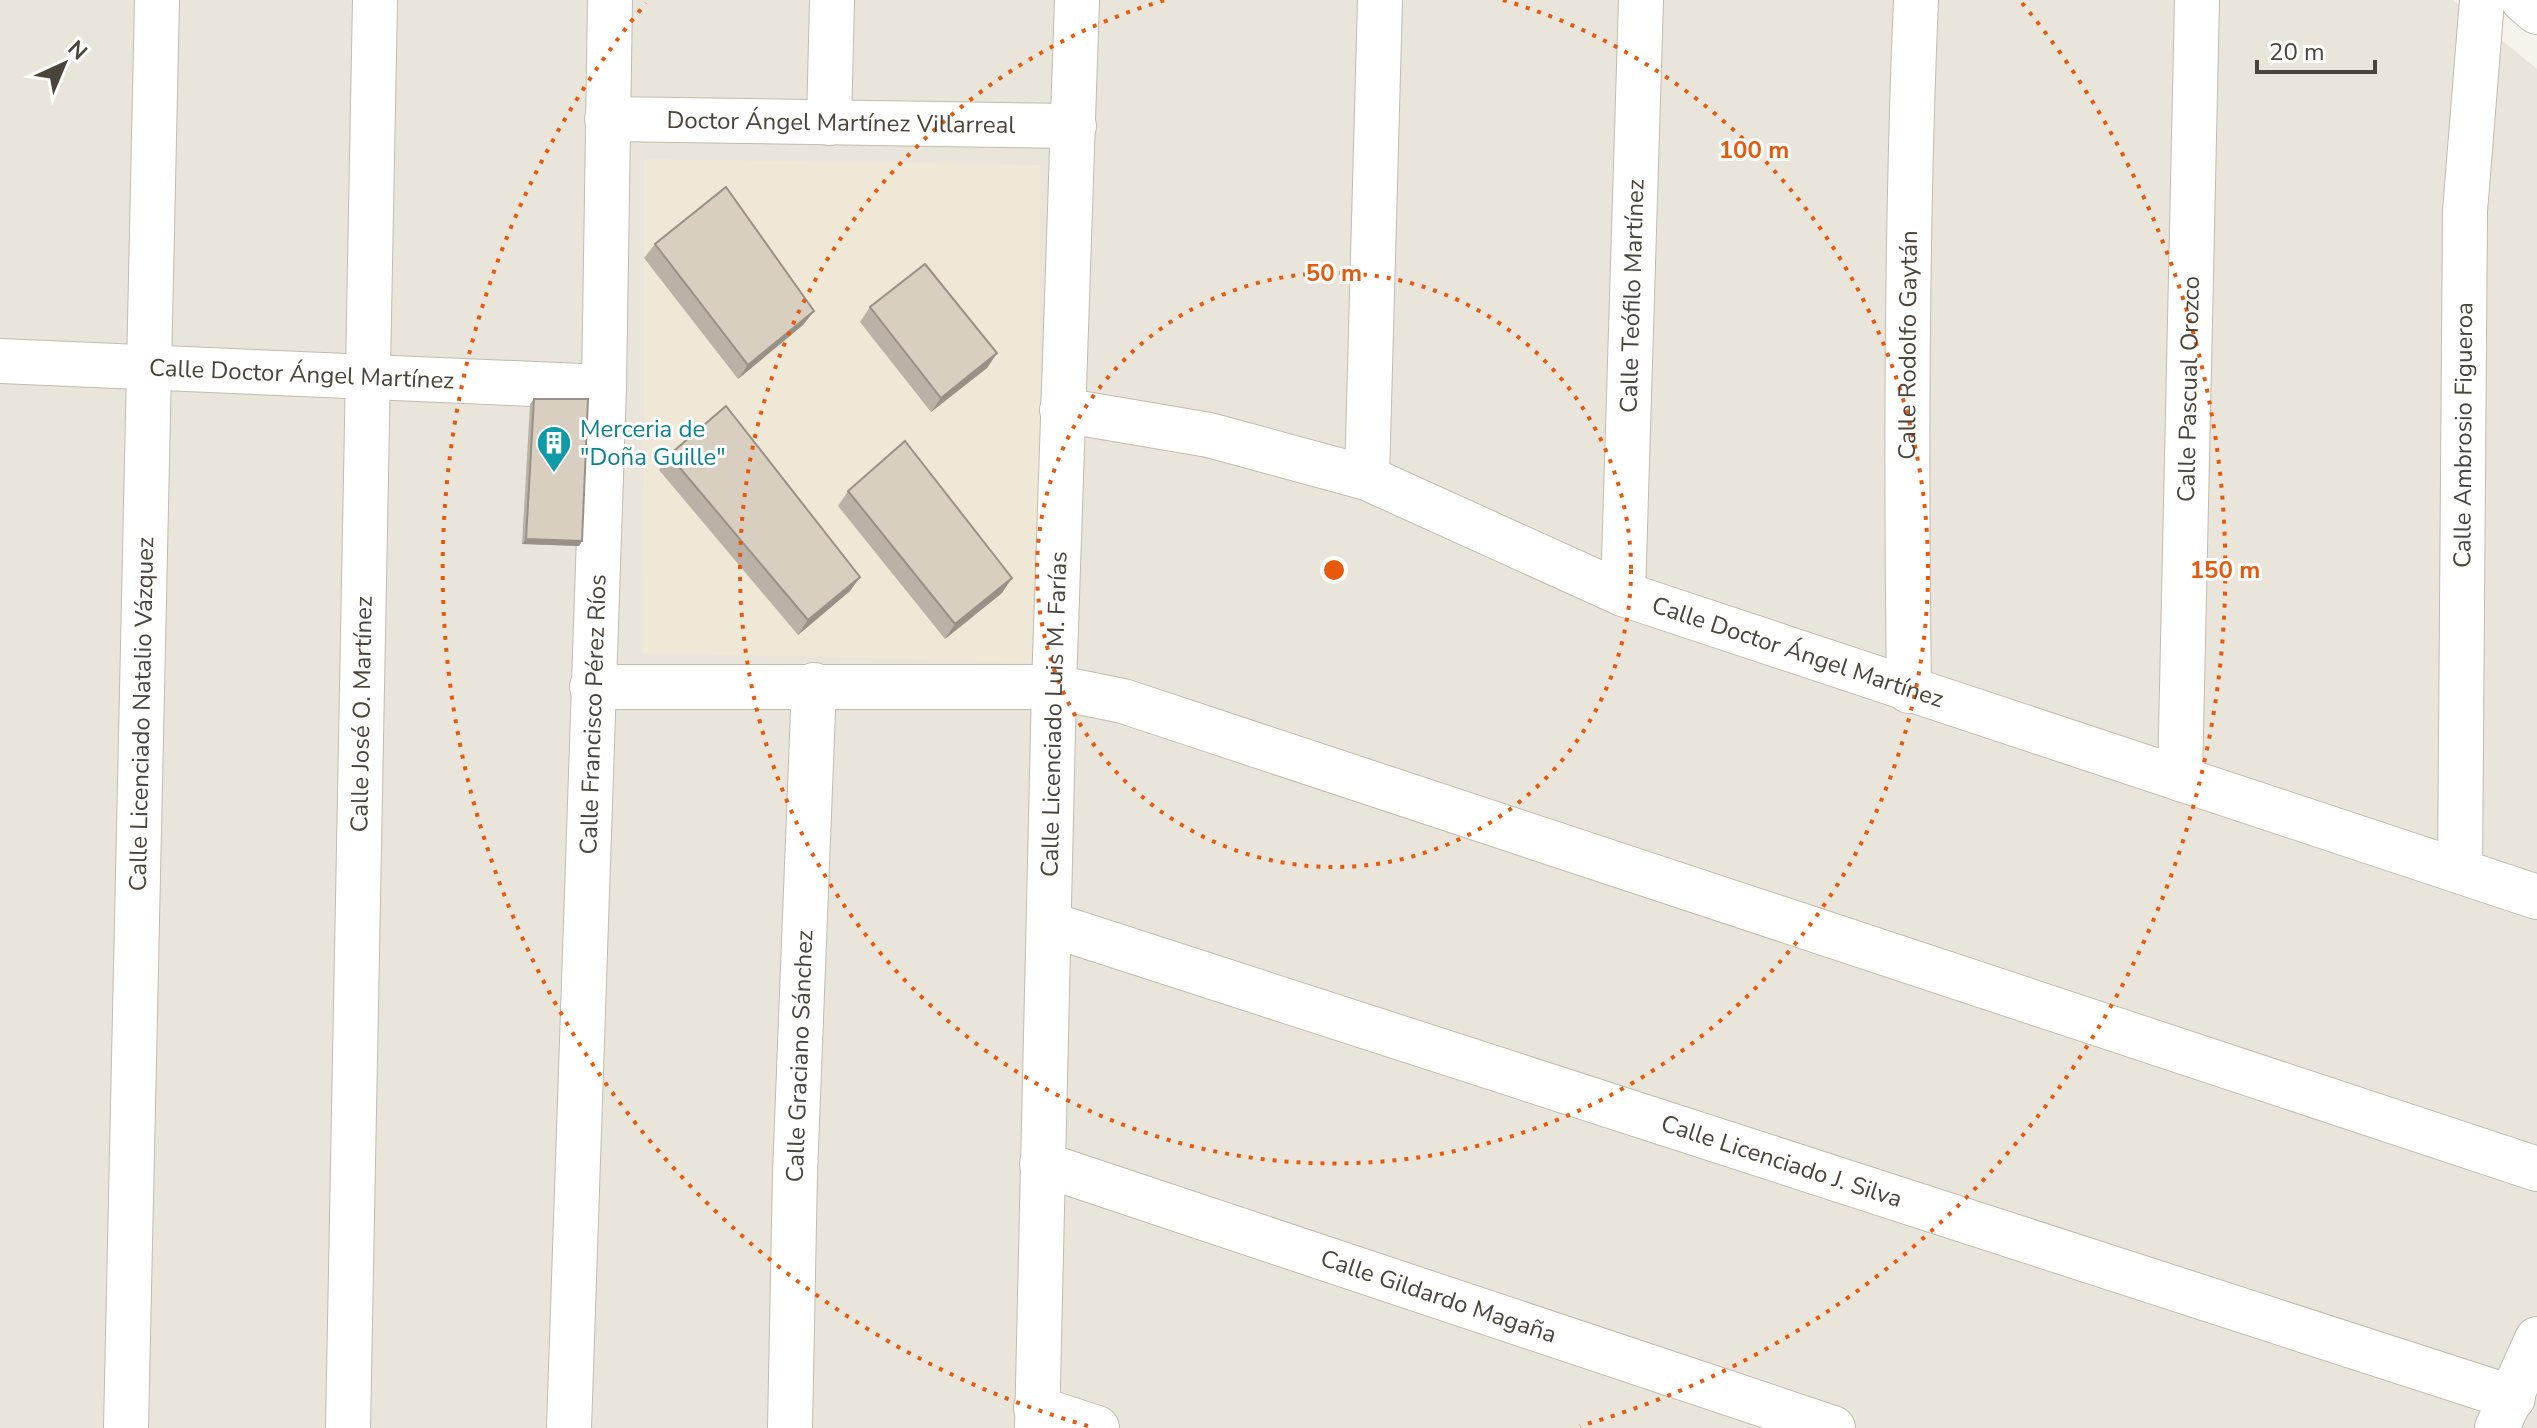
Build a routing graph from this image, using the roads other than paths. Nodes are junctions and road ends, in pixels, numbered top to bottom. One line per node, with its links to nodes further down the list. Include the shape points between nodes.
1 (157, 0): 17 (street, Calle Licenciado Natalio Vázquez)
2 (375, 0): 18 (street, Calle José O. Martínez)
3 (610, 0): 13 (street, Calle Francisco Pérez Ríos)
4 (832, 0): 14 (street)
5 (1077, 0): 15 (street, Calle Licenciado Luis M. Farías)
6 (1380, 0): 21 (street)
7 (1641, 0): 22 (street, Calle Teófilo Martínez)
8 (1916, 0): 26 (street, Calle Rodolfo Gaytán, via 1908,177)
9 (2197, 0): 27 (street, Calle Pascual Orozco)
10 (2482, 0): 28 (street, Calle Ambrosio Figueroa, via 2465,211)
11 (2523, 0): 12 (street)
12 (2537, 12)
13 (607, 119): 14 (street, Doctor Ángel Martínez Villarreal); 19 (street, Calle Francisco Pérez Ríos)
14 (829, 123): 15 (street, Doctor Ángel Martínez Villarreal)
15 (1074, 126): 20 (street, Calle Licenciado Luis M. Farías)
16 (0, 361): 17 (street, Calle Doctor Ángel Martínez)
17 (149, 367): 18 (street, Calle Doctor Ángel Martínez); 36 (street, Calle Licenciado Natalio Vázquez)
18 (368, 378): 19 (street, Calle Doctor Ángel Martínez); 37 (street, Calle José O. Martínez)
19 (604, 387): 24 (street, Calle Francisco Pérez Ríos)
20 (1062, 410): 21 (street, Calle Doctor Ángel Martínez, via 1209,435); 25 (street, Calle Licenciado Luis M. Farías)
21 (1367, 478): 22 (street, Calle Doctor Ángel Martínez)
22 (1623, 594): 26 (street, Calle Doctor Ángel Martínez)
23 (814, 685): 24 (street); 25 (street); 39 (street, Calle Graciano Sánchez)
24 (592, 687): 38 (street, Calle Francisco Pérez Ríos)
25 (1054, 687): 30 (street, Calle Licenciado Luis M. Farías); 32 (street, via 1191,720)
26 (1909, 691): 27 (street, Calle Doctor Ángel Martínez)
27 (2180, 779): 28 (street, Calle Doctor Ángel Martínez)
28 (2460, 871): 29 (street, Calle Doctor Ángel Martínez)
29 (2537, 897)
30 (1049, 924): 31 (street, Calle Licenciado Luis M. Farías); 34 (street, Calle Licenciado J. Silva)
31 (1042, 1164): 35 (street, Calle Licenciado Luis M. Farías); 41 (street, Calle Gildardo Magaña)
32 (2537, 1169)
33 (2537, 1339): 34 (street)
34 (2514, 1416)
35 (1036, 1418): 40 (street)
36 (126, 1428)
37 (348, 1428)
38 (569, 1428)
39 (790, 1428)
40 (1097, 1428)
41 (1833, 1428)

